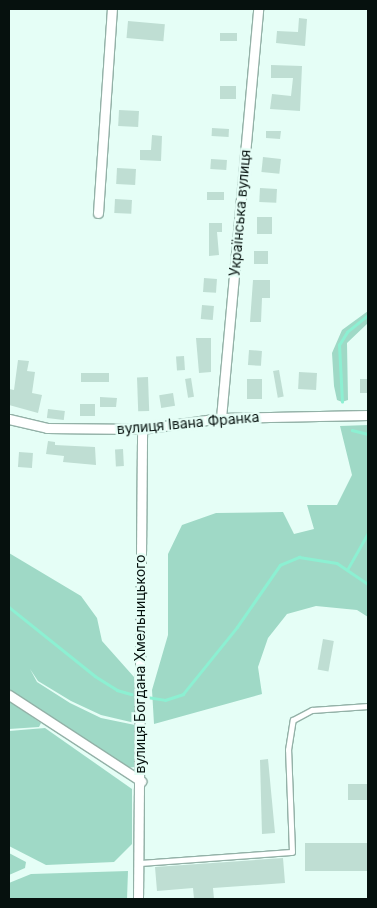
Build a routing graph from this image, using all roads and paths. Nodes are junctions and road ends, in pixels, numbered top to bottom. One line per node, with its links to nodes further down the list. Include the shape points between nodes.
1 (112, 9): 3 (street)
2 (258, 9): 5 (street, Українська вулиця)
3 (98, 213)
4 (368, 414): 5 (street, вулиця Івана Франка)
5 (221, 418): 7 (street, вулиця Івана Франка)
6 (9, 419): 7 (street, вулиця Івана Франка, via 46,428)
7 (142, 429): 10 (street, вулиця Богдана Хмельницького)
8 (9, 695): 10 (street)
9 (368, 706): 11 (lane, via 312,710 293,720 288,750 292,852)
10 (140, 781): 11 (street, вулиця Богдана Хмельницького)
11 (139, 864): 12 (street, вулиця Богдана Хмельницького)
12 (138, 899)

